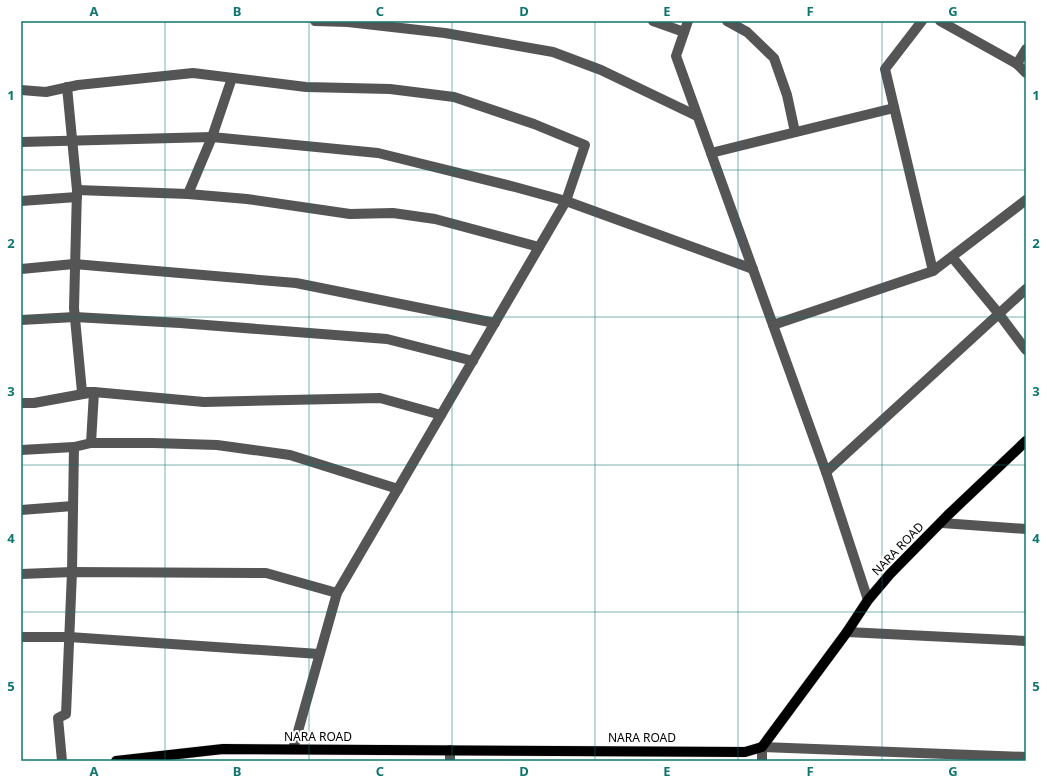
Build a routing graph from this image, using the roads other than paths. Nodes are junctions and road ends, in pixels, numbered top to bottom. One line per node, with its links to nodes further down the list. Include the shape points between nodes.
1 (315, 21): 15 (street, via 348,22 445,33 553,52 601,70)
2 (653, 21): 7 (street)
3 (688, 21): 7 (street)
4 (727, 21): 16 (street, via 747,32 774,58 787,95)
5 (922, 21): 14 (street, via 885,69)
6 (940, 21): 9 (street)
7 (684, 32): 15 (street, via 676,56)
8 (1026, 48): 9 (street)
9 (1017, 64): 10 (street)
10 (1026, 73)
11 (232, 78): 12 (street, via 193,73); 17 (street); 25 (street, via 306,87 390,89 454,97 534,124 585,145)
12 (67, 87): 13 (street, via 46,92); 18 (street)
13 (21, 90)
14 (894, 108): 16 (street); 31 (street)
15 (697, 116): 20 (street)
16 (795, 132): 20 (street)
17 (212, 137): 18 (street); 22 (street); 25 (street, via 378,153)
18 (72, 140): 19 (street); 21 (street)
19 (21, 142)
20 (711, 153): 30 (street)
21 (77, 194): 22 (street); 24 (street); 28 (street)
22 (188, 194): 26 (street, via 247,199 350,214 393,213 435,219)
23 (1026, 200): 27 (street)
24 (21, 201)
25 (566, 201): 26 (street); 30 (street)
26 (539, 247): 36 (street)
27 (952, 257): 31 (street); 33 (street)
28 (74, 264): 29 (street); 34 (street); 36 (street, via 296,283)
29 (21, 268)
30 (752, 269): 37 (street)
31 (933, 271): 37 (street)
32 (1026, 289): 33 (street)
33 (999, 314): 38 (street); 47 (street)
34 (75, 316): 35 (street); 39 (street, via 387,339); 40 (street, via 82,392)
35 (21, 320)
36 (495, 322): 39 (street)
37 (773, 325): 47 (street)
38 (1026, 350)
39 (472, 361): 42 (street)
40 (94, 392): 41 (street); 42 (street, via 204,402 380,398); 44 (street)
41 (21, 403)
42 (441, 415): 48 (street)
43 (1026, 441): 51 (main road, NARA ROAD)
44 (91, 444): 45 (street); 48 (street, via 217,445 290,455)
45 (74, 447): 46 (street); 49 (street)
46 (21, 450)
47 (826, 472): 56 (street)
48 (398, 489): 55 (street)
49 (73, 506): 50 (street); 53 (street)
50 (21, 510)
51 (942, 522): 52 (street); 56 (main road, NARA ROAD)
52 (1026, 529)
53 (72, 572): 54 (street); 55 (street, via 266,573); 59 (street)
54 (21, 574)
55 (337, 593): 61 (street)
56 (868, 600): 57 (main road, NARA ROAD)
57 (847, 632): 60 (street); 62 (main road, NARA ROAD)
58 (21, 637): 59 (street)
59 (69, 637): 61 (street); 66 (street, via 66,714 58,718)
60 (1026, 641)
61 (320, 654): 63 (street)
62 (762, 747): 64 (main road, NARA ROAD, via 745,752); 65 (street); 69 (street)
63 (293, 749): 64 (main road, NARA ROAD); 67 (main road, NARA ROAD, via 223,749)
64 (450, 750): 68 (street)
65 (1026, 757)
66 (62, 761)
67 (116, 761)
68 (450, 761)
69 (762, 761)

